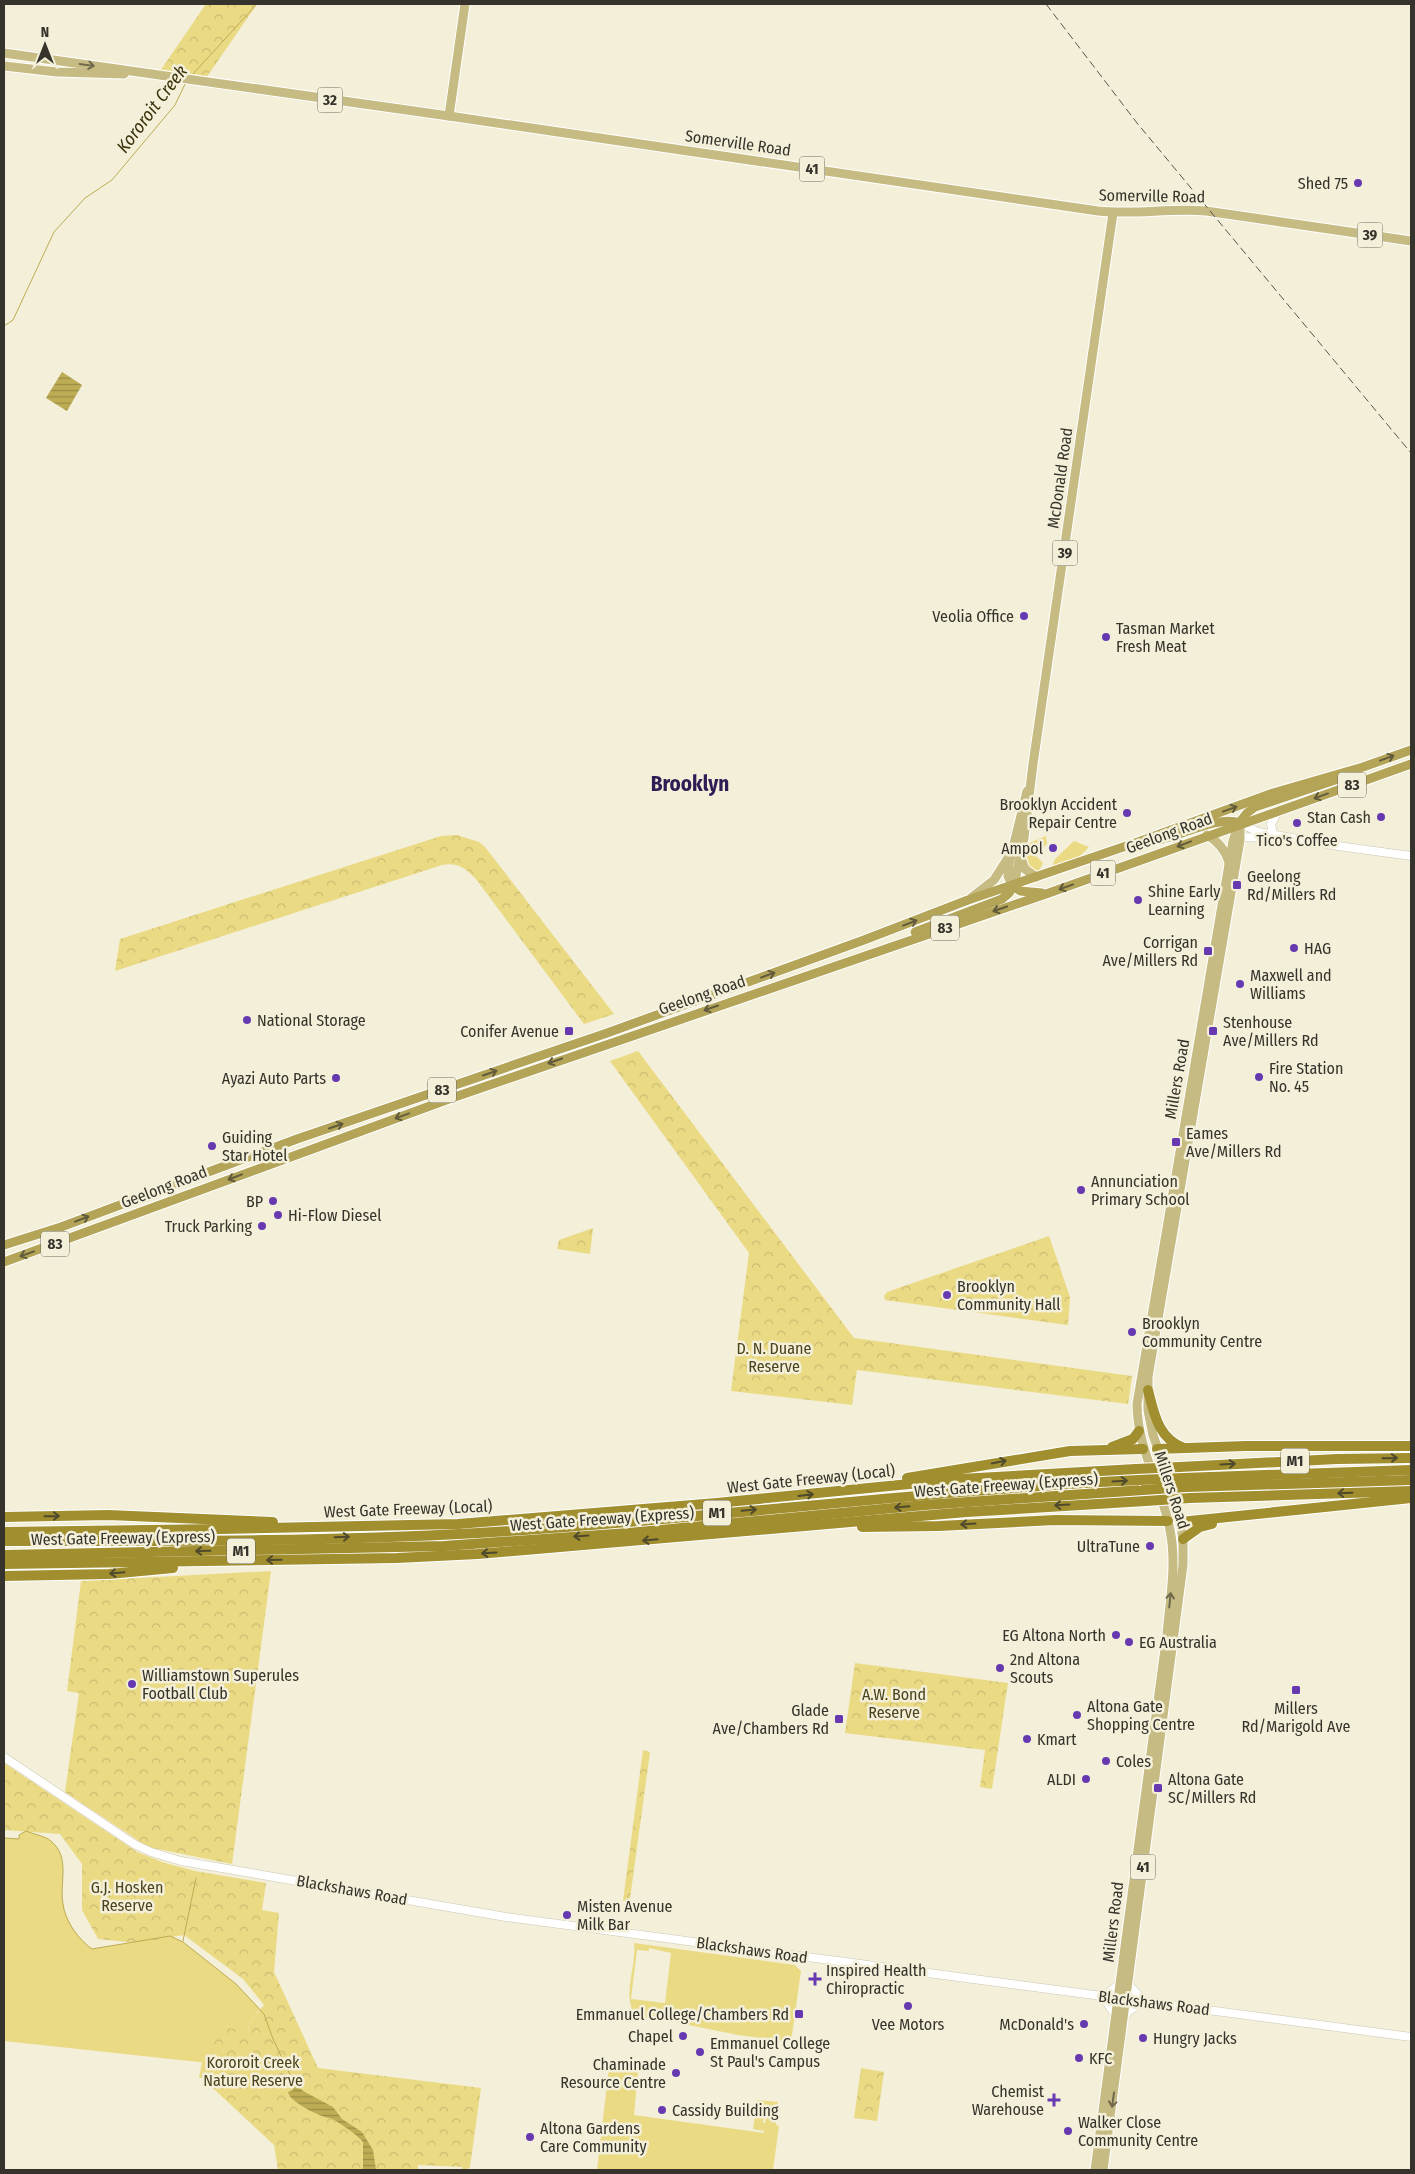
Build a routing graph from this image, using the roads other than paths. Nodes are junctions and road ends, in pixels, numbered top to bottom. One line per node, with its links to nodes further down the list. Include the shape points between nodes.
1 (466, 4): 5 (main road)
2 (4, 53): 4 (main road, Somerville Road / 32, one-way to 4)
3 (4, 66): 4 (main road, Somerville Road / 32, via 104,75)
4 (150, 73): 5 (main road, Somerville Road / 32)
5 (449, 116): 6 (main road, Somerville Road / 41)
6 (1114, 212): 7 (main road, Somerville Road / 39, via 1206,211); 15 (main road, McDonald Road / 39, via 1032,777)
7 (1411, 241)
8 (1411, 750): 10 (highway, Geelong Road / 83, one-way to 8)
9 (1411, 764): 11 (highway, Geelong Road / 83, one-way to 11)
10 (1363, 767): 12 (highway, via 1256,807); 18 (highway, Geelong Road / 83, one-way to 10, via 1273,793)
11 (1279, 810): 12 (highway, Geelong Road / 83); 13 (main road, via 1271,824)
12 (1239, 824): 13 (main road); 14 (highway, Geelong Road / 83); 16 (main road, Millers Road / 41); 18 (highway, 41, via 1220,821 1166,840); 22 (main road, Millers Road, via 1234,838)
13 (1273, 834): 17 (main road)
14 (1208, 835): 22 (main road, via 1220,844); 25 (highway, Geelong Road / 41, one-way to 25)
15 (1019, 837): 19 (main road, McDonald Road / 39); 20 (main road, McDonald Road / 39)
16 (1240, 837): 17 (main road); 22 (main road, Millers Road / 41)
17 (1285, 838): 21 (main road)
18 (1135, 843): 23 (highway, Geelong Road / 41)
19 (1011, 852): 24 (main road, McDonald Road / 39, via 1008,876); 26 (main road, 39, via 994,880)
20 (1020, 856): 23 (main road, via 1025,869); 24 (main road, McDonald Road / 39)
21 (1411, 856)
22 (1233, 862): 34 (main road, Millers Road / 41, via 1150,1360); 35 (main road, Millers Road / 41, via 1138,1394)
23 (1036, 876): 24 (highway, Geelong Road / 83)
24 (1013, 885): 25 (highway, 41, via 1020,891); 26 (highway, Geelong Road / 83); 27 (highway, via 1002,899 915,932)
25 (1046, 894): 27 (highway, Geelong Road / 83, one-way to 27)
26 (968, 900): 28 (highway, Geelong Road / 83, one-way to 26)
27 (900, 943): 29 (highway, Geelong Road / 83)
28 (838, 950): 29 (highway); 30 (highway, Geelong Road / 83, one-way to 28)
29 (844, 962): 31 (highway, Geelong Road / 83, one-way to 31)
30 (293, 1141): 31 (highway); 32 (highway, Geelong Road / 83, one-way to 30)
31 (299, 1153): 33 (highway, Geelong Road / 83, one-way to 33)
32 (4, 1245)
33 (4, 1262)
34 (1148, 1390): 38 (main road, Millers Road / 41, via 1149,1418); 39 (highway, via 1160,1428 1170,1440)
35 (1139, 1431): 37 (main road, Millers Road / 41); 40 (highway, via 1133,1438)
36 (1411, 1446): 39 (highway)
37 (1143, 1449): 38 (main road); 40 (highway); 51 (main road, Millers Road / 41)
38 (1157, 1449): 39 (highway); 52 (main road, Millers Road / 41)
39 (1187, 1449)
40 (1104, 1450): 47 (highway, one-way to 40, via 1054,1452)
41 (1411, 1458): 47 (highway, West Gate Freeway (Local) / M1, one-way to 41, bridge, via 960,1479)
42 (1411, 1470): 44 (highway, West Gate Freeway (Express) / M1)
43 (1411, 1480): 44 (highway, West Gate Freeway (Express) / M1)
44 (1185, 1483): 45 (highway, West Gate Freeway (Express) / M1, bridge)
45 (1141, 1485): 57 (highway, West Gate Freeway (Express) / M1, one-way to 45, via 293,1539 464,1533 974,1491); 58 (highway, West Gate Freeway (Express) / M1, one-way to 58, via 444,1546)
46 (1411, 1491): 55 (highway, M1, one-way to 55, bridge, via 1190,1498 968,1512)
47 (828, 1492): 53 (highway, West Gate Freeway (Local) / M1, one-way to 47)
48 (1411, 1498): 49 (highway)
49 (1287, 1512): 52 (highway); 56 (highway, via 1200,1527)
50 (4, 1517): 53 (highway, one-way to 53, via 108,1515 264,1522)
51 (1168, 1522): 52 (main road); 55 (highway, one-way to 55, via 1017,1521); 62 (main road, Millers Road / 41, one-way to 51, via 1173,1564)
52 (1180, 1522): 56 (main road, Millers Road / 41)
53 (426, 1524): 54 (highway, West Gate Freeway (Local) / M1)
54 (4, 1532)
55 (699, 1536): 59 (highway, M1, one-way to 59, via 448,1556)
56 (1183, 1539): 62 (main road, Millers Road / 41, via 1183,1565)
57 (4, 1541)
58 (4, 1555)
59 (216, 1561): 60 (highway, M1); 61 (highway, one-way to 61, via 109,1574)
60 (4, 1564)
61 (4, 1576)
62 (1166, 1667): 64 (main road, Millers Road / 41)
63 (4, 1757): 65 (main road, Blackshaws Road, via 134,1844 181,1861 506,1917)
64 (1124, 1983): 65 (main road); 66 (main road, Millers Road / 41); 67 (main road, via 1139,1996)
65 (1104, 1997): 66 (main road, Blackshaws Road); 68 (main road)
66 (1122, 1999): 67 (main road, Blackshaws Road); 68 (main road, Millers Road / 41)
67 (1141, 2002): 68 (main road); 69 (main road, Blackshaws Road)
68 (1120, 2016): 70 (main road, Millers Road / 41); 71 (main road, Millers Road / 41, one-way to 71)
69 (1411, 2037)
70 (1095, 2170)
71 (1103, 2170)

